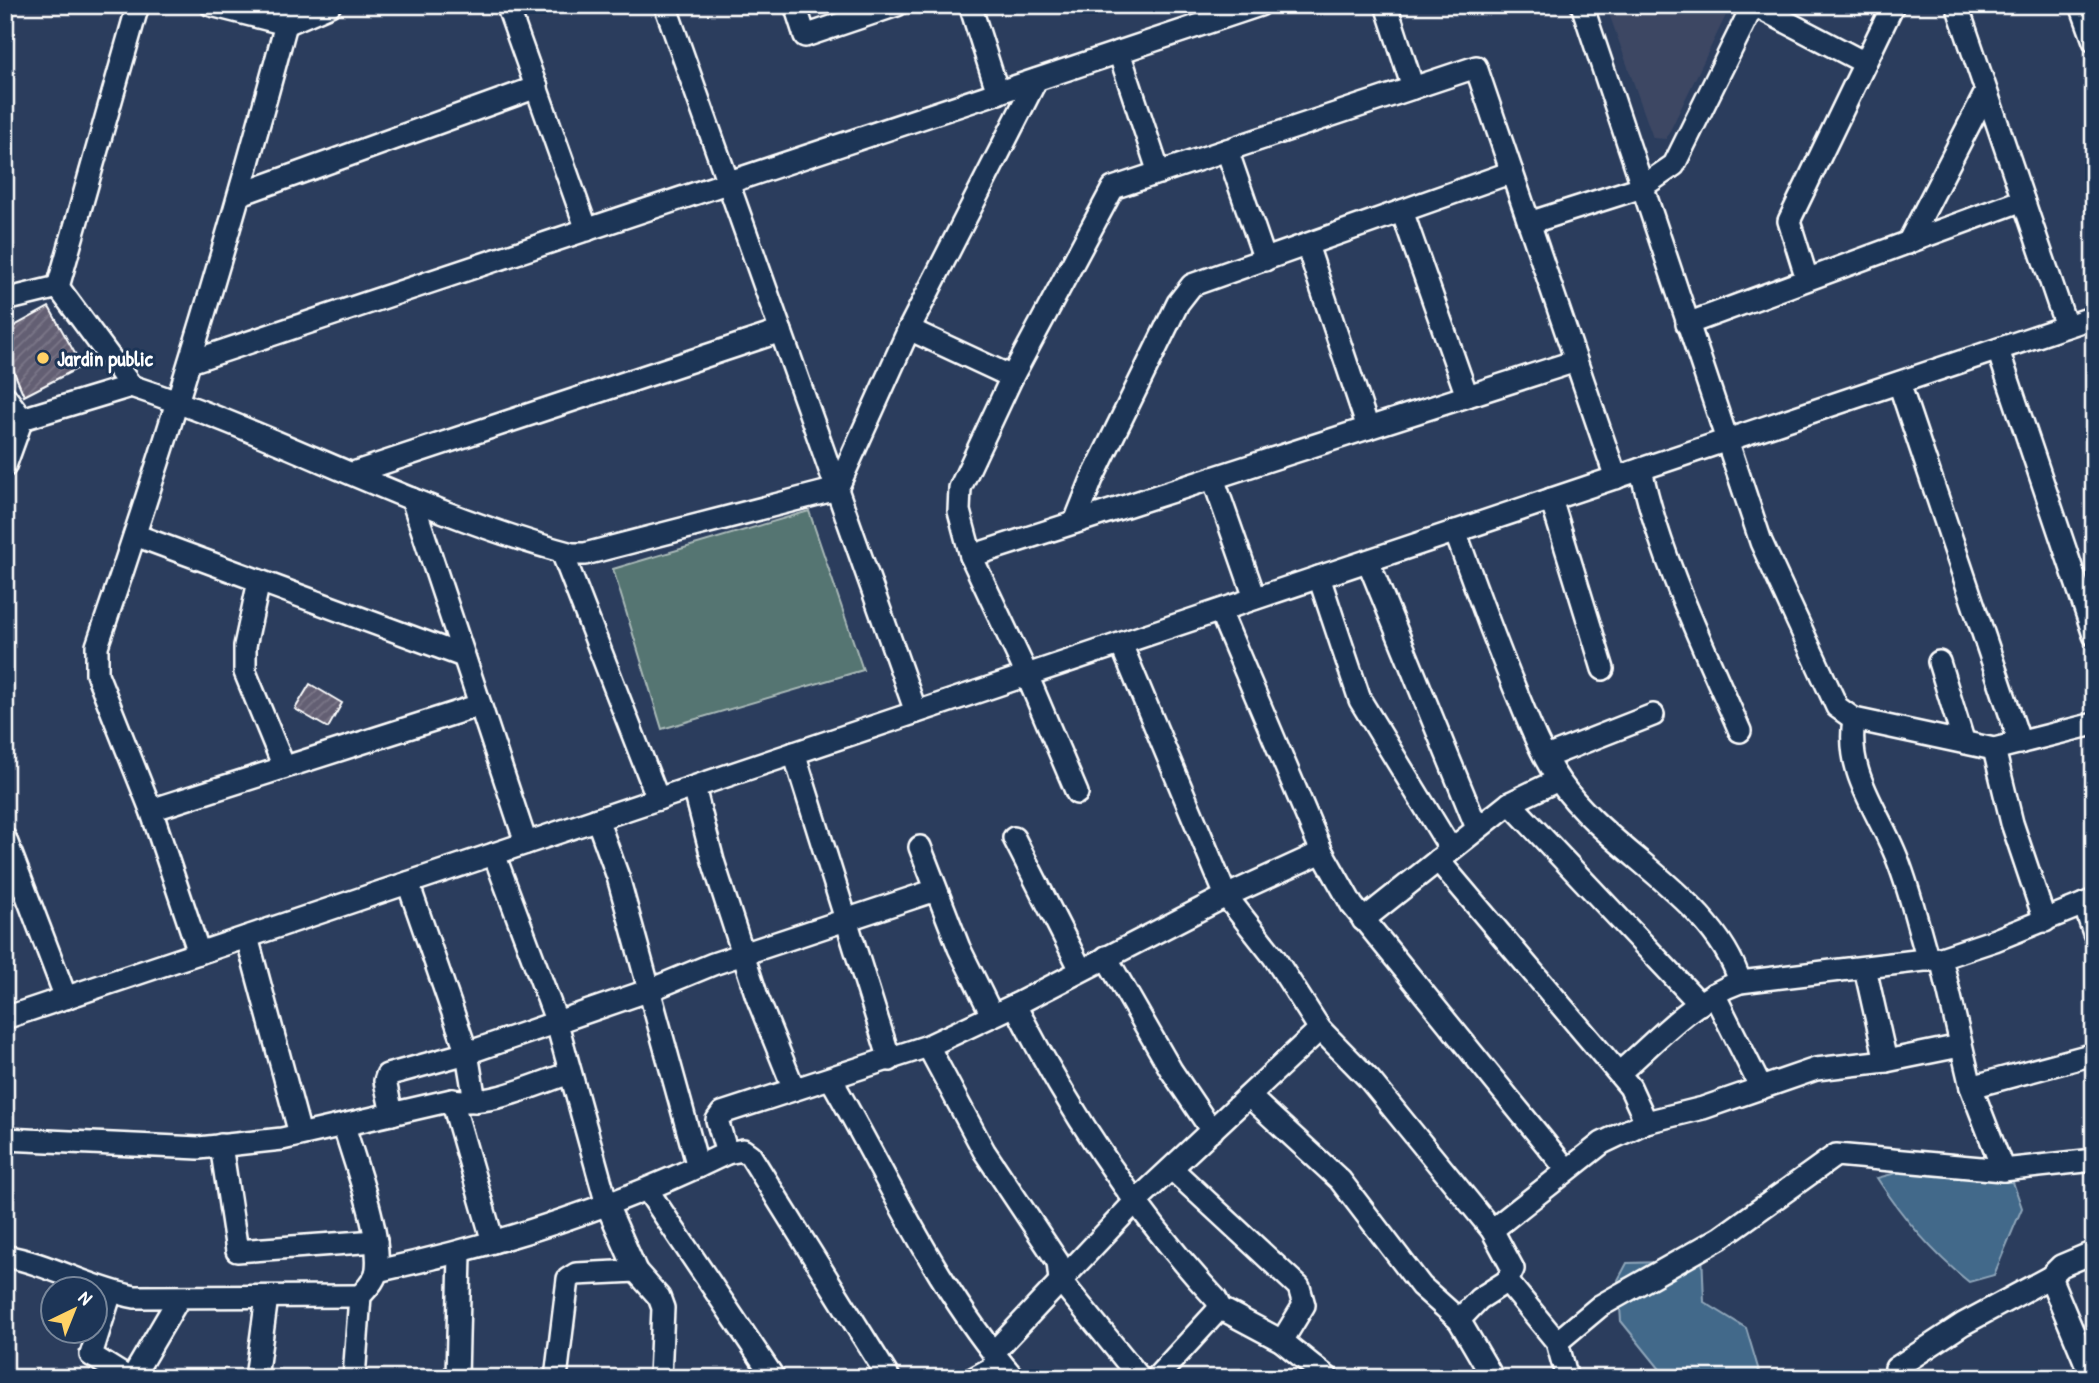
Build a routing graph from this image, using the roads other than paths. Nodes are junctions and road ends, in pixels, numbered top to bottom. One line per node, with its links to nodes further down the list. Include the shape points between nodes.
1 (138, 5): 39 (street)
2 (211, 5): 16 (street)
3 (330, 5): 16 (street)
4 (507, 5): 21 (street)
5 (665, 5): 28 (street)
6 (795, 5): 7 (street, via 805,37)
7 (897, 5)
8 (970, 5): 24 (street)
9 (1260, 5): 18 (street)
10 (1386, 5): 22 (street)
11 (1582, 5): 29 (street)
12 (1753, 5): 19 (street); 29 (street, via 1674,164)
13 (1893, 5): 19 (street)
14 (1957, 5): 23 (street)
15 (2081, 5): 17 (street)
16 (286, 24): 30 (street)
17 (2094, 41)
18 (1119, 52): 20 (street); 27 (street)
19 (1865, 63): 38 (street, via 1789,221)
20 (1036, 80): 24 (street); 44 (street)
21 (537, 87): 30 (street); 34 (street)
22 (1413, 88): 25 (street); 26 (street, via 1476,66)
23 (1986, 92): 31 (street); 35 (street)
24 (998, 93): 28 (street)
25 (1227, 150): 27 (street); 37 (street)
26 (1512, 172): 32 (street); 33 (street)
27 (1158, 173): 49 (street, via 1113,188)
28 (728, 183): 34 (street); 45 (street)
29 (1642, 187): 33 (street); 42 (street)
30 (241, 194): 48 (street)
31 (2023, 200): 35 (street); 43 (street)
32 (1402, 211): 36 (street); 53 (street)
33 (1529, 223): 47 (street)
34 (587, 230): 48 (street)
35 (1908, 243): 38 (street)
36 (1307, 245): 37 (street); 56 (street)
37 (1265, 260): 66 (street, via 1192,285 1184,294)
38 (1807, 279): 42 (street)
39 (58, 287): 40 (street); 51 (street)
40 (5, 300)
41 (2093, 319): 43 (street)
42 (1687, 324): 57 (street)
43 (2066, 326): 46 (street)
44 (909, 329): 49 (street); 63 (street)
45 (781, 331): 60 (street); 63 (street)
46 (1998, 350): 50 (street); 76 (street)
47 (1576, 361): 53 (street); 62 (street)
48 (190, 362): 54 (street)
49 (1012, 377): 70 (street, via 960,488 959,511)
50 (1899, 383): 57 (street); 89 (street)
51 (131, 386): 54 (street); 55 (street)
52 (5, 396): 55 (street)
53 (1467, 396): 56 (street)
54 (178, 402): 60 (street); 68 (street)
55 (22, 419): 58 (street)
56 (1368, 428): 61 (street)
57 (1725, 441): 59 (street); 85 (street, via 1790,611 1837,707)
58 (5, 466)
59 (1641, 470): 62 (street); 87 (street, via 1646,497)
60 (353, 473): 64 (street)
61 (1213, 478): 66 (street); 74 (street)
62 (1616, 478): 65 (street)
63 (837, 489): 69 (street, via 585,554); 83 (street)
64 (412, 499): 69 (street); 78 (street)
65 (1551, 499): 67 (street); 80 (street)
66 (1075, 522): 70 (street)
67 (1455, 531): 71 (street); 92 (street, via 1506,668)
68 (135, 535): 73 (street); 99 (street, via 96,660 97,674)
69 (562, 552): 97 (street)
70 (971, 556): 81 (street)
71 (1368, 561): 72 (street); 101 (street)
72 (1319, 577): 74 (street); 108 (street, via 1360,700)
73 (259, 581): 78 (street); 93 (street, via 245,646 245,672)
74 (1255, 598): 75 (street)
75 (1220, 611): 77 (street); 106 (street)
76 (2094, 635)
77 (1121, 644): 81 (street); 111 (street)
78 (463, 656): 82 (street)
79 (1939, 662): 88 (street)
80 (1603, 669)
81 (1027, 675): 83 (street); 96 (street)
82 (480, 705): 93 (street); 103 (street)
83 (916, 712): 91 (street)
84 (1653, 715): 92 (street)
85 (1854, 719): 88 (street); 121 (street, via 1850,743 1854,765 1895,853)
86 (2094, 724): 89 (street)
87 (1740, 732)
88 (1963, 740): 90 (street)
89 (2020, 743): 90 (street)
90 (1994, 749): 114 (street)
91 (794, 753): 95 (street); 115 (street)
92 (1546, 757): 94 (street)
93 (284, 767): 99 (street)
94 (1558, 780): 98 (street); 124 (street, via 1582,809 1681,898 1718,941)
95 (694, 787): 97 (street); 119 (street)
96 (1077, 793)
97 (658, 799): 100 (street)
98 (1510, 803): 101 (street); 127 (street)
99 (150, 810): 118 (street)
100 (597, 819): 103 (street); 125 (street)
101 (1478, 828): 108 (street)
102 (1014, 838): 123 (street)
103 (526, 843): 107 (street)
104 (920, 847): 110 (street)
105 (7, 851): 126 (street)
106 (1322, 852): 111 (street); 113 (street)
107 (494, 854): 109 (street); 131 (street)
108 (1444, 854): 113 (street); 140 (street)
109 (408, 883): 117 (street); 135 (street)
110 (936, 890): 115 (street); 129 (street)
111 (1226, 896): 120 (street); 132 (street, via 1274,957)
112 (2089, 902): 114 (street); 116 (street)
113 (1363, 920): 159 (street)
114 (2045, 921): 121 (street)
115 (846, 922): 119 (street); 137 (street)
116 (2094, 933)
117 (247, 937): 118 (street); 152 (street)
118 (198, 953): 126 (street)
119 (745, 954): 125 (street); 144 (street, via 766,1024)
120 (1105, 957): 123 (street); 151 (street)
121 (1934, 959): 122 (street); 134 (street)
122 (1865, 968): 124 (street); 138 (street)
123 (1081, 970): 128 (street)
124 (1740, 982): 127 (street)
125 (650, 990): 131 (street); 157 (street)
126 (66, 998): 130 (street)
127 (1707, 999): 140 (street); 143 (street)
128 (1014, 1005): 129 (street); 162 (street, via 1061,1091)
129 (992, 1015): 133 (street)
130 (5, 1018)
131 (556, 1020): 135 (street); 139 (street)
132 (1320, 1029): 145 (street); 164 (street, via 1369,1079)
133 (928, 1045): 137 (street); 173 (street, via 984,1152 1058,1262)
134 (1960, 1046): 138 (street); 142 (street)
135 (467, 1053): 147 (street); 148 (street, via 387,1075)
136 (2094, 1054): 142 (street)
137 (890, 1060): 141 (street)
138 (1886, 1061): 143 (street, via 1816,1069)
139 (570, 1073): 147 (street); 163 (street)
140 (1619, 1073): 149 (street)
141 (831, 1079): 144 (street); 183 (street, via 934,1270)
142 (1971, 1087): 160 (street)
143 (1761, 1088): 149 (street)
144 (794, 1089): 155 (street, via 720,1114 717,1120)
145 (1249, 1096): 151 (street); 180 (street, via 1340,1181 1421,1286)
146 (452, 1100): 147 (street); 148 (street); 166 (street)
147 (475, 1101)
148 (392, 1114): 150 (street)
149 (1646, 1122): 159 (street, via 1615,1135)
150 (344, 1126): 152 (street); 165 (street)
151 (1212, 1131): 158 (street)
152 (300, 1134): 154 (street)
153 (5, 1139): 154 (street, via 199,1148)
154 (221, 1145): 165 (street, via 237,1251)
155 (727, 1153): 157 (street); 192 (street, via 743,1150 750,1155)
156 (2094, 1160): 160 (street)
157 (698, 1167): 161 (street)
158 (1172, 1169): 162 (street); 181 (street, via 1299,1287 1304,1305)
159 (1567, 1170): 164 (street)
160 (2003, 1170): 182 (street, via 1836,1155 1720,1238 1600,1306)
161 (648, 1191): 163 (street); 191 (street)
162 (1134, 1203): 173 (street); 179 (street)
163 (607, 1205): 166 (street); 171 (street)
164 (1492, 1230): 174 (street, via 1513,1269)
165 (376, 1241): 170 (street)
166 (493, 1242): 168 (street)
167 (2094, 1252): 172 (street, via 2062,1266)
168 (460, 1254): 170 (street); 188 (street)
169 (5, 1255): 175 (street)
170 (377, 1271): 176 (street)
171 (636, 1271): 189 (street, via 576,1274 568,1279); 190 (street, via 663,1308)
172 (2050, 1277): 184 (street, via 1963,1324); 199 (street)
173 (1060, 1280): 183 (street); 194 (street)
174 (1507, 1282): 180 (street, via 1479,1299); 182 (street)
175 (111, 1292): 178 (street); 185 (street, via 91,1355)
176 (359, 1296): 177 (street); 187 (street)
177 (267, 1297): 178 (street); 186 (street)
178 (179, 1298): 185 (street)
179 (1220, 1308): 181 (street); 195 (street)
180 (1459, 1320): 197 (street)
181 (1282, 1341): 196 (street)
182 (1557, 1342): 198 (street)
183 (1003, 1365): 193 (street)
184 (1896, 1375)
185 (130, 1378)
186 (256, 1378)
187 (354, 1378)
188 (457, 1378)
189 (556, 1378)
190 (660, 1378)
191 (774, 1378)
192 (889, 1378)
193 (974, 1378)
194 (1140, 1378)
195 (1156, 1378)
196 (1328, 1378)
197 (1493, 1378)
198 (1567, 1378)
199 (2092, 1378)

